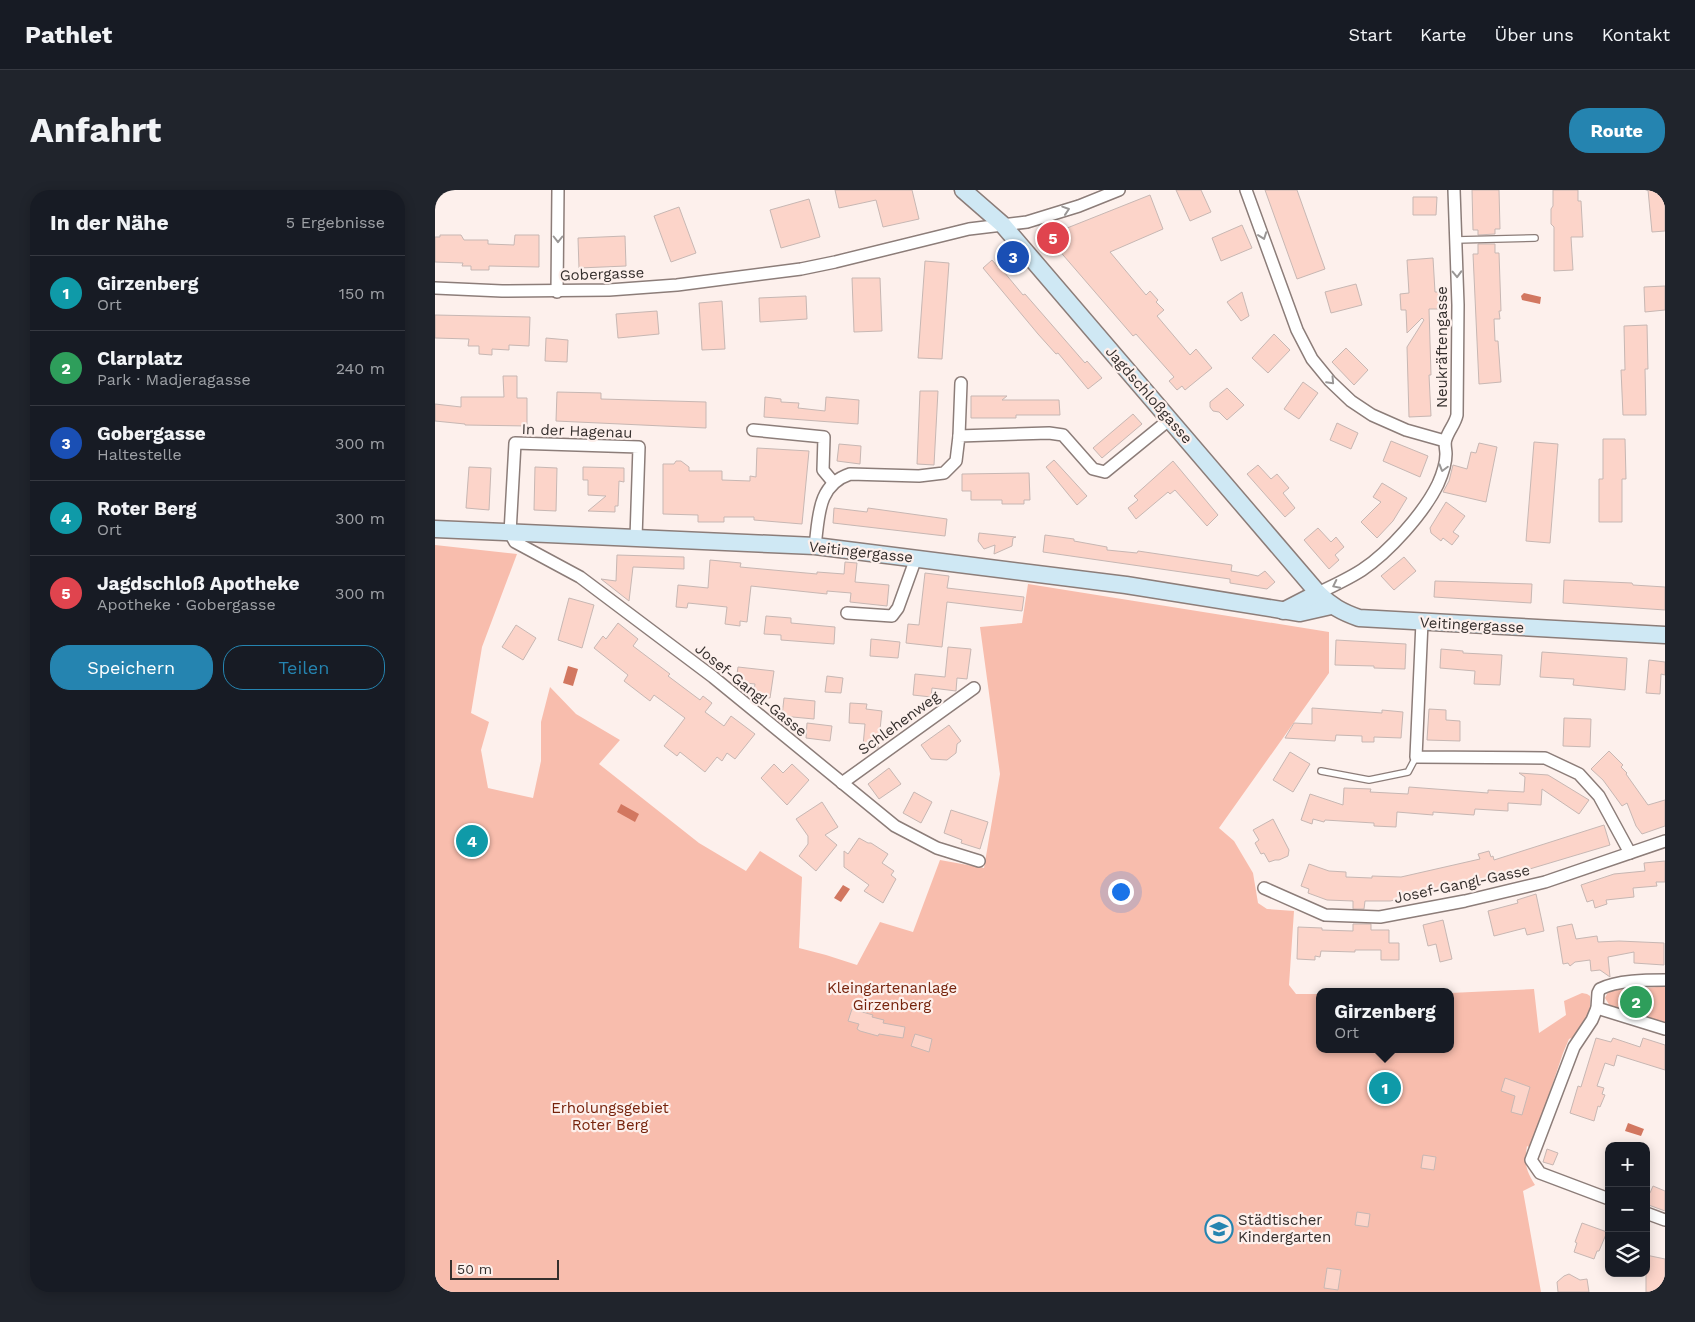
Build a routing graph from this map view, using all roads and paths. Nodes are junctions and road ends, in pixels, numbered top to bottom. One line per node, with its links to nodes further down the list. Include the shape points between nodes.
1 (558, 190): 10 (street, one-way to 10)
2 (963, 190): 6 (street, Jagdschloßgasse)
3 (1119, 190): 6 (street, Gobergasse, one-way to 3, via 1027,222)
4 (1246, 190): 15 (street, one-way to 15, via 1297,330 1312,359 1351,401 1372,415 1406,430)
5 (1454, 190): 8 (street, Neukräftengasse)
6 (1002, 224): 10 (street, Gobergasse, via 801,268 673,286); 12 (street, Jagdschloßgasse)
7 (1535, 238): 8 (lane)
8 (1456, 240): 15 (street, Neukräftengasse, one-way to 15, via 1457,414)
9 (435, 288): 10 (street, Gobergasse)
10 (557, 292)
11 (961, 383): 14 (street)
12 (1170, 419): 14 (street, via 1105,472 1093,469 1063,435); 22 (street, Jagdschloßgasse)
13 (753, 430): 16 (street, via 823,436 823,470)
14 (959, 436): 16 (street, via 956,461 944,473 919,476 850,474)
15 (1445, 441): 22 (street, Neukräftengasse, one-way to 22, via 1445,463 1440,478 1416,519 1364,569)
16 (833, 482): 20 (street, via 821,503)
17 (435, 529): 18 (street, Veitingergasse)
18 (510, 533): 19 (street, Veitingergasse); 19 (street, In der Hagenau, via 515,443 620,446 639,447); 31 (street, Josef-Gangl-Gasse, via 515,542 596,588 713,677)
19 (636, 538): 20 (street, Veitingergasse)
20 (815, 546): 21 (street, Veitingergasse)
21 (915, 558): 24 (street, Veitingergasse, via 1126,585); 25 (street, via 899,608 892,616)
22 (1318, 593): 23 (street, Jagdschloßgasse); 24 (street)
23 (1331, 606): 24 (street, Veitingergasse, via 1300,613); 26 (street, Veitingergasse, via 1359,618)
24 (1283, 611)
25 (847, 613)
26 (1421, 622): 27 (street, Veitingergasse); 29 (street)
27 (1665, 636)
28 (974, 688): 31 (street, Schlehenweg)
29 (1416, 757): 30 (lane, via 1408,772 1369,780); 33 (street, via 1545,758 1579,774 1599,796)
30 (1321, 772)
31 (842, 783): 34 (street, Josef-Gangl-Gasse, via 895,826 937,848)
32 (1665, 841): 33 (street, Josef-Gangl-Gasse)
33 (1630, 853): 35 (street, Josef-Gangl-Gasse, via 1545,882 1380,917 1325,914)
34 (979, 861)
35 (1264, 888)
36 (1665, 980): 37 (street, via 1605,986 1598,993)
37 (1597, 1008): 38 (street); 39 (street, via 1574,1046 1531,1160 1540,1173)
38 (1665, 1029)
39 (1605, 1197)
40 (1650, 1214): 41 (street)
41 (1665, 1220)

